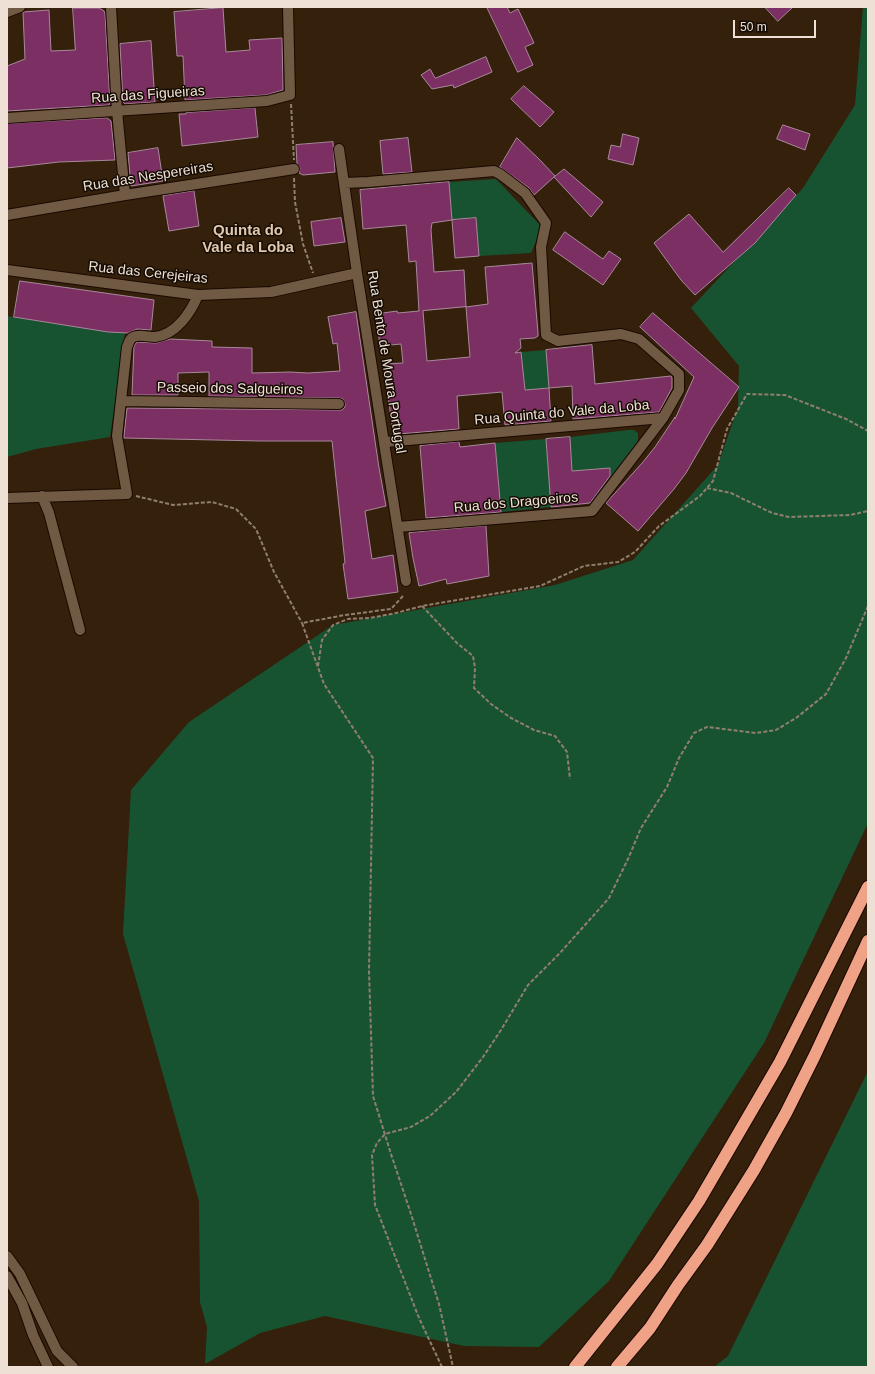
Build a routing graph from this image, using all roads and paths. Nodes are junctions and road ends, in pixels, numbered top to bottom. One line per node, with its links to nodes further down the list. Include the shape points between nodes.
1 (20, 7): 4 (street)
2 (111, 7): 6 (street)
3 (288, 7): 5 (street)
4 (7, 12)
5 (290, 95): 6 (street, Rua das Figueiras, via 267,101); 9 (path)
6 (117, 111): 7 (street, Rua das Figueiras); 11 (street)
7 (7, 118)
8 (338, 149): 10 (street, Rua Bento de Moura Portugal)
9 (294, 169): 11 (street, Rua das Nespereiras); 15 (path, via 295,202 303,244)
10 (344, 183): 14 (street, Rua Bento de Moura Portugal); 19 (street, Rua Quinta do Vale da Loba, via 494,171 500,174 525,194 546,223 541,247 546,334 558,341 621,334 639,339 679,374 679,390)
11 (125, 194): 12 (street, Rua das Nespereiras)
12 (7, 215)
13 (7, 270): 16 (street, Rua das Cerejeiras)
14 (357, 273): 15 (street, Rua das Cerejeiras); 21 (street, Rua Bento de Moura Portugal)
15 (316, 282): 16 (street, Rua das Cerejeiras, via 271,292)
16 (198, 295): 17 (street, via 188,314 175,327 156,337 132,338 127,347)
17 (121, 402): 18 (street, Passeio dos Salgueiros); 23 (street, via 117,436)
18 (339, 404)
19 (663, 418): 21 (street, Rua Quinta do Vale da Loba); 27 (street, Rua dos Dragoeiros, via 592,511)
20 (868, 431): 22 (path, via 846,419 785,395 747,394 727,429 714,481)
21 (384, 442): 27 (street, Rua Bento de Moura Portugal)
22 (707, 488): 26 (path, via 731,493 772,513 790,517 850,515); 30 (path, via 659,526 635,552 618,562 584,566 540,586)
23 (127, 494): 24 (street); 32 (path, via 173,505 212,502 236,509 256,529 274,572)
24 (42, 496): 25 (street); 33 (street, via 49,513)
25 (7, 498)
26 (868, 511)
27 (398, 527): 28 (street, Rua Bento de Moura Portugal)
28 (406, 581)
29 (403, 596): 32 (path, via 391,609)
30 (422, 606): 34 (path, via 370,618 348,619 333,625 322,640); 35 (path, via 456,643 473,656 474,688 511,718 534,730 555,736 567,752)
31 (868, 606): 38 (path, via 846,658 826,694 796,718 776,730 756,733 707,727 694,733 679,758 667,787 641,828 609,898 528,986 484,1057 456,1092 430,1116 412,1127)
32 (302, 623): 34 (path)
33 (80, 630)
34 (318, 667): 38 (path, via 324,684 373,758 369,978 373,1096)
35 (570, 779)
36 (868, 887): 42 (highway, via 780,1062 736,1140 657,1264)
37 (868, 941): 41 (highway, via 762,1158 707,1245)
38 (385, 1134): 45 (path, via 377,1143 372,1155 375,1205 419,1318); 46 (path, via 439,1304)
39 (7, 1256): 44 (street, via 20,1274 56,1351)
40 (7, 1276): 43 (street, via 22,1303 33,1336)
41 (678, 1285): 49 (highway); 50 (highway, via 650,1328)
42 (608, 1326): 47 (highway); 48 (highway)
43 (48, 1367)
44 (73, 1367)
45 (442, 1367)
46 (453, 1367)
47 (569, 1367)
48 (575, 1367)
49 (608, 1367)
50 (616, 1367)

